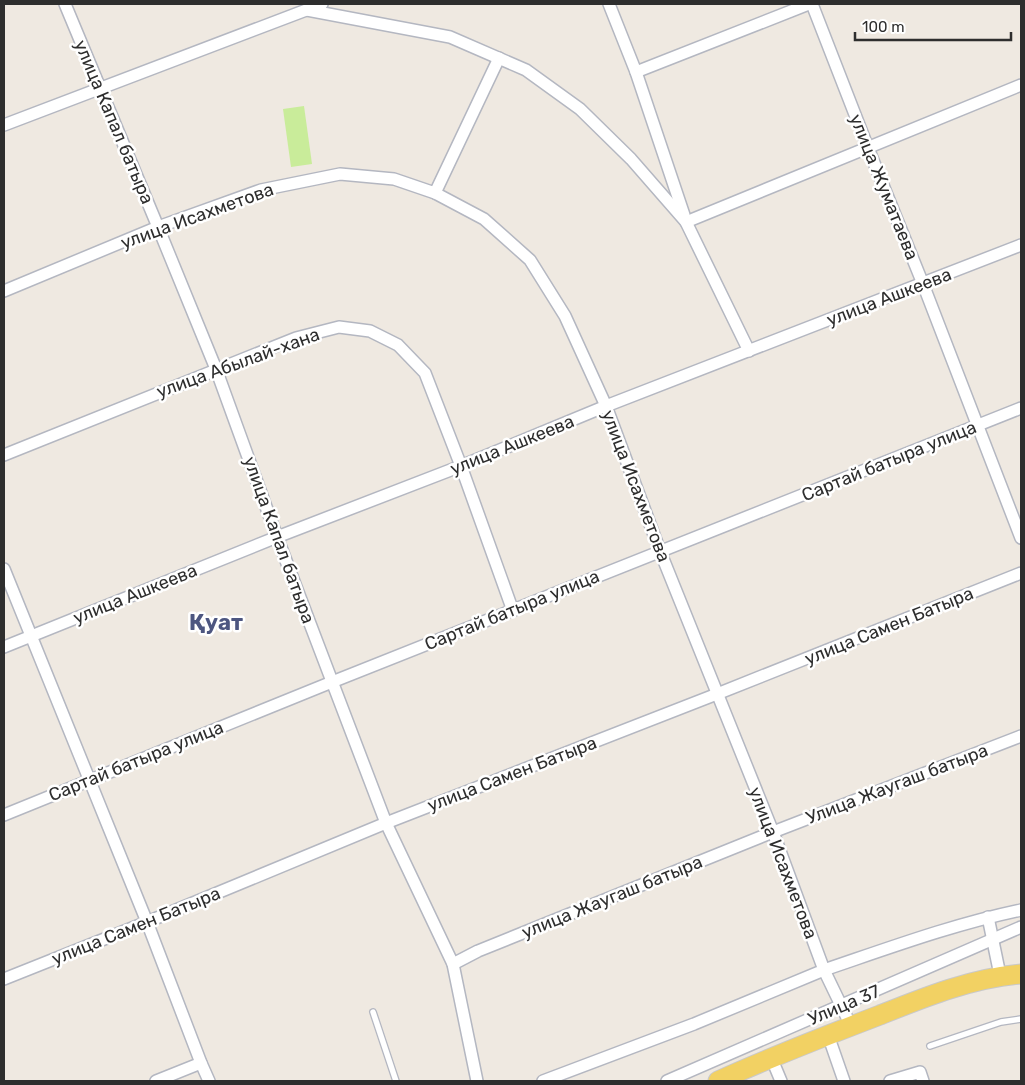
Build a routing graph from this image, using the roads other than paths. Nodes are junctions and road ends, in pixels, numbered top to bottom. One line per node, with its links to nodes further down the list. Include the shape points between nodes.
1 (65, 4): 9 (street, улица Капал батыра)
2 (322, 4): 5 (street)
3 (609, 4): 7 (street)
4 (810, 4): 7 (street); 11 (street, улица Жуматаева)
5 (307, 10): 6 (street, via 450,38); 9 (street)
6 (499, 58): 12 (street); 13 (street, via 526,70 580,109 631,159)
7 (636, 72): 13 (street)
8 (1021, 85): 11 (street)
9 (100, 88): 10 (street); 14 (street, улица Капал батыра)
10 (4, 125)
11 (868, 148): 13 (street); 16 (street, улица Жуматаева)
12 (435, 193): 14 (street, улица Исахметова, via 394,179 340,174 261,190); 20 (street, улица Исахметова, via 484,218 530,260 565,316)
13 (686, 222): 18 (street)
14 (158, 227): 17 (street, улица Исахметова); 19 (street, улица Капал батыра)
15 (1021, 246): 16 (street, улица Ашкеева)
16 (923, 284): 18 (street, улица Ашкеева); 22 (street, улица Жуматаева)
17 (4, 291)
18 (749, 350): 20 (street, улица Ашкеева)
19 (216, 369): 23 (street, улица Абылай-хана); 24 (street, улица Абылай-хана, via 296,338 339,327 370,331 398,345 425,373); 25 (street, улица Капал батыра)
20 (606, 406): 24 (street, улица Ашкеева); 27 (street, улица Исахметова)
21 (1021, 408): 22 (street, Сартай батыра улица)
22 (978, 426): 26 (street, улица Жуматаева); 27 (street, Сартай батыра улица)
23 (4, 455)
24 (461, 466): 25 (street, улица Ашкеева); 30 (street, улица Абылай-хана)
25 (277, 537): 31 (street, улица Ашкеева); 33 (street, улица Капал батыра)
26 (1021, 538)
27 (660, 551): 30 (street, Сартай батыра улица); 34 (street, улица Исахметова)
28 (4, 569): 31 (street)
29 (1021, 572): 34 (street, улица Самен Батыра)
30 (513, 611): 33 (street, Сартай батыра улица)
31 (31, 636): 32 (street, улица Ашкеева); 36 (street)
32 (4, 647)
33 (332, 682): 36 (street, Сартай батыра улица); 38 (street, улица Капал батыра)
34 (717, 694): 38 (street, улица Самен Батыра); 39 (street, улица Исахметова)
35 (1021, 736): 39 (street, Улица Жаугаш батыра)
36 (89, 780): 37 (street, Сартай батыра улица); 42 (street)
37 (4, 814)
38 (386, 823): 42 (street, улица Самен Батыра); 44 (street, улица Капал батыра)
39 (772, 832): 44 (street, улица Жаугаш батыра); 45 (street, улица Исахметова)
40 (1021, 910): 41 (street)
41 (988, 917): 45 (street); 47 (street)
42 (147, 922): 48 (street, улица Самен Батыра); 55 (street)
43 (1021, 927): 61 (street, Улица 37)
44 (453, 964): 59 (street, улица Капал батыра)
45 (824, 970): 51 (street, улица Исахметова); 60 (street, via 694,1024)
46 (1021, 974): 47 (main road)
47 (1000, 975): 51 (main road, via 939,992)
48 (4, 979)
49 (373, 1012): 58 (lane)
50 (1021, 1019): 53 (lane, via 1001,1022)
51 (851, 1026): 52 (main road)
52 (828, 1035): 54 (main road); 64 (street)
53 (930, 1046)
54 (771, 1057): 62 (main road); 63 (street)
55 (201, 1063): 56 (street); 57 (street)
56 (156, 1081)
57 (209, 1081)
58 (396, 1081)
59 (477, 1081)
60 (542, 1081)
61 (667, 1081)
62 (718, 1081)
63 (781, 1081)
64 (844, 1081)
65 (890, 1081): 66 (street, via 920,1072)
66 (924, 1081)

